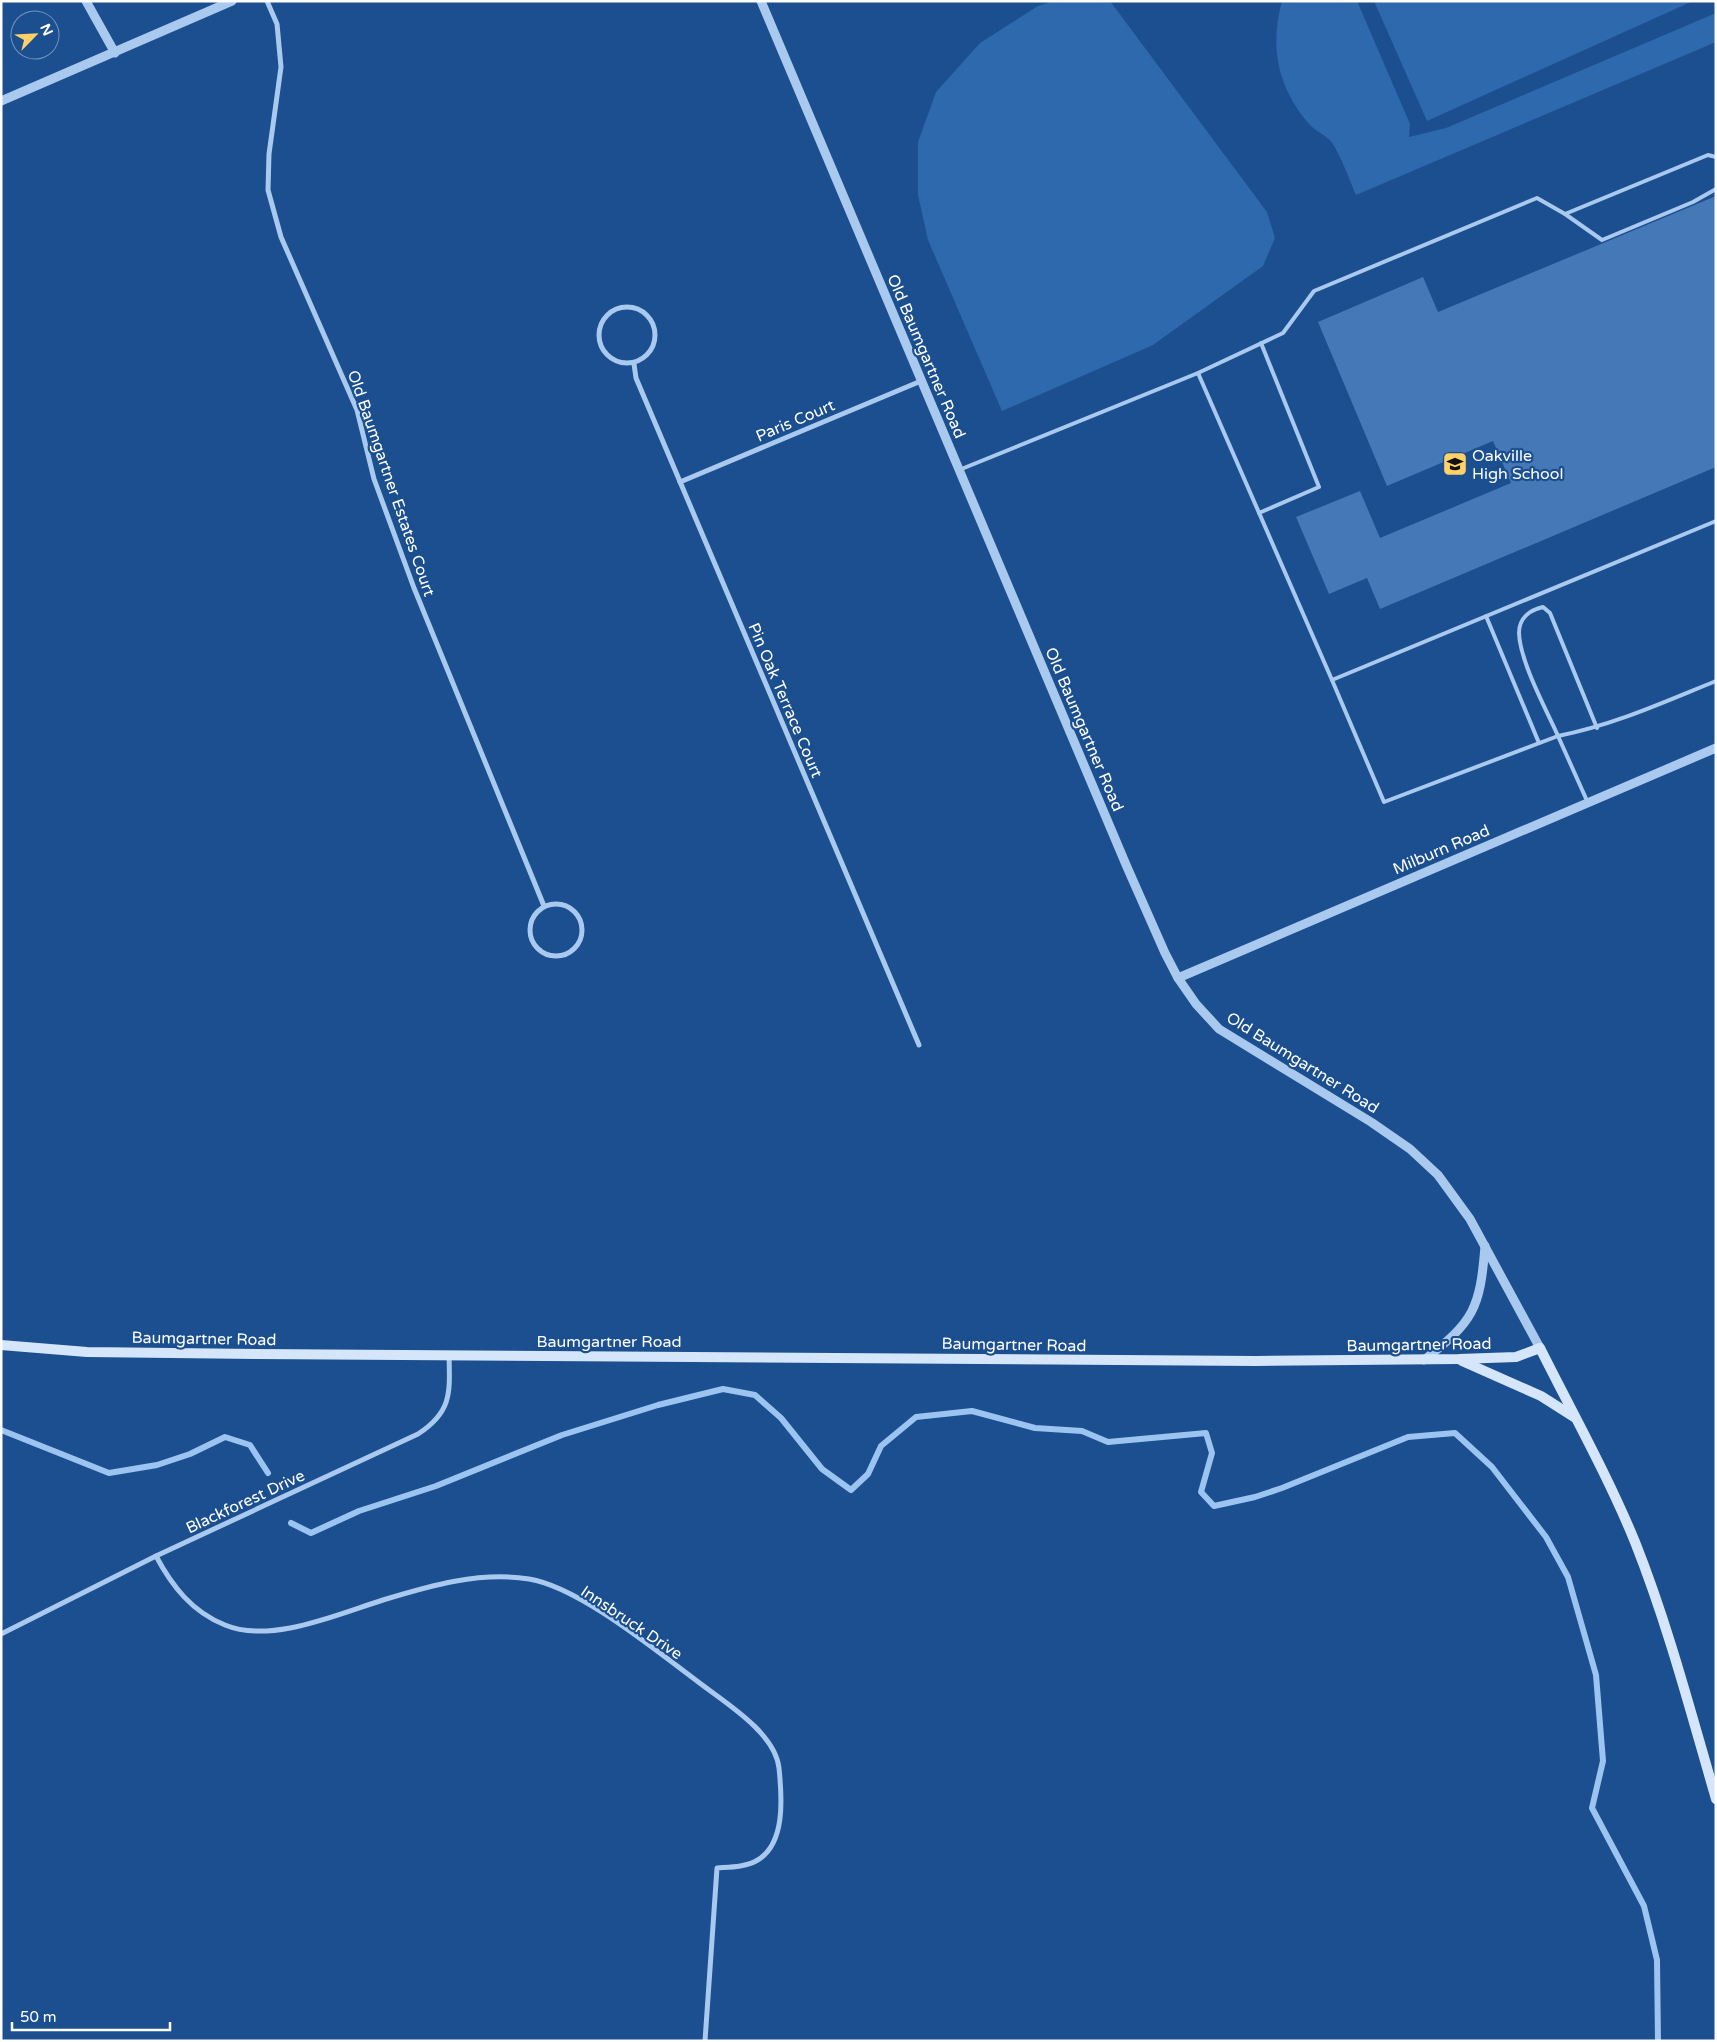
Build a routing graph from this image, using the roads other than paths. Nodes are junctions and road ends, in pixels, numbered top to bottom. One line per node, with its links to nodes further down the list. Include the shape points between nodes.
1 (86, 1): 5 (street)
2 (232, 1): 5 (street)
3 (267, 1): 26 (street, Old Baumgartner Estates Court, via 277,24 281,67 269,154 268,190 281,237 357,410 374,479 414,588)
4 (761, 1): 13 (street, Old Baumgartner Road)
5 (115, 53): 6 (street)
6 (1, 101)
7 (1716, 157): 9 (lane, via 1708,155)
8 (1716, 189): 9 (lane, via 1602,240)
9 (1565, 214): 10 (lane, via 1537,198 1314,291 1283,333)
10 (1261, 343): 12 (lane); 16 (lane, via 1319,487)
11 (634, 364): 11 (street, via 613,359 601,344 599,335 605,317 620,307 630,306 646,314 655,330 652,348); 15 (street, Pin Oak Terrace Court, via 636,378)
12 (1198, 373): 14 (lane); 16 (lane)
13 (921, 381): 14 (street, Old Baumgartner Road); 15 (street, Paris Court)
14 (959, 470): 27 (street, Old Baumgartner Road, via 1127,867)
15 (680, 482): 28 (street, Pin Oak Terrace Court)
16 (1259, 513): 19 (lane)
17 (1716, 521): 18 (lane)
18 (1486, 616): 19 (lane); 23 (lane)
19 (1332, 680): 23 (lane, via 1384,802)
20 (1716, 680): 21 (lane)
21 (1597, 728): 22 (lane); 22 (lane, via 1550,612 1543,607 1532,609 1523,619 1519,632 1522,652)
22 (1558, 736): 23 (lane); 25 (lane)
23 (1539, 743)
24 (1716, 748): 25 (street, Milburn Road)
25 (1588, 803): 27 (street, Milburn Road)
26 (544, 906): 26 (street, via 562,904 577,914 581,922 581,940 570,953 544,954 532,943 532,918)
27 (1178, 978): 29 (street, Old Baumgartner Road, via 1219,1029 1410,1149 1451,1190)
28 (919, 1045)
29 (1485, 1246): 31 (street, Old Baumgartner Road); 34 (street, via 1482,1285 1471,1315 1454,1337)
30 (1, 1344): 32 (main road, Baumgartner Road, via 87,1352)
31 (1540, 1348): 33 (main road, Baumgartner Road, via 1516,1357); 35 (main road)
32 (450, 1355): 34 (main road, Baumgartner Road); 36 (street, Blackforest Drive, via 450,1388 445,1407 434,1424)
33 (1459, 1359): 34 (main road, Baumgartner Road); 35 (main road, via 1541,1396)
34 (1424, 1360)
35 (1575, 1417): 38 (main road, via 1638,1550)
36 (156, 1556): 37 (street, Blackforest Drive); 39 (street, Innsbruck Drive, via 170,1582 204,1614 227,1626 253,1631 296,1627 429,1587 504,1576 532,1579 579,1598 731,1707 763,1735 775,1753 779,1767 780,1819 775,1840 758,1860 746,1865 718,1868)
37 (1, 1634)
38 (1716, 1799)
39 (705, 2041)

